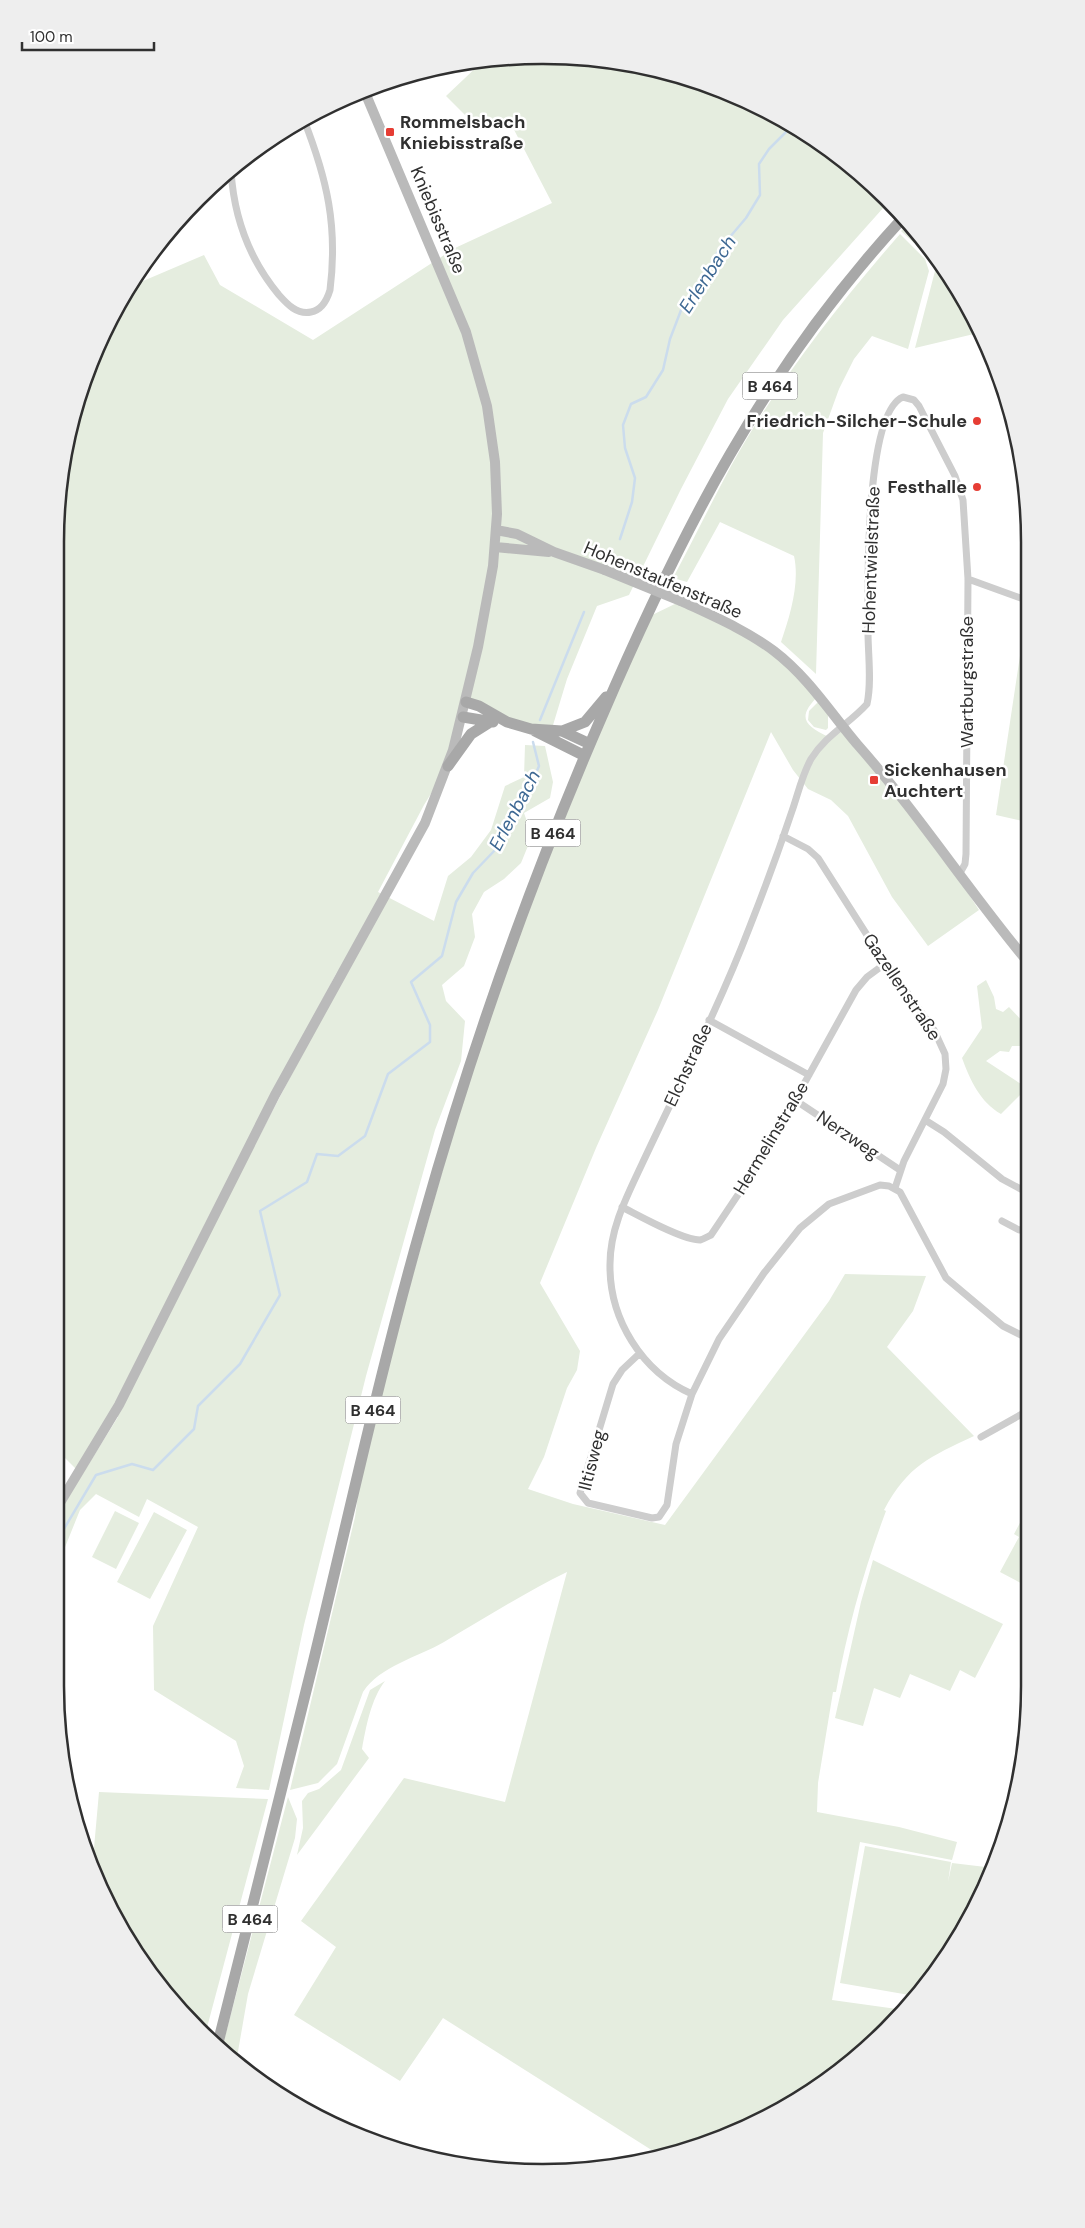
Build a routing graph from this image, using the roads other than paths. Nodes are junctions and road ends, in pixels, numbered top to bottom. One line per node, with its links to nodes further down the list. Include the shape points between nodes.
1 (367, 97): 6 (street, Kniebisstraße, via 476,360 496,476)
2 (306, 126): 3 (street, via 325,176 332,221 330,290 319,308 307,313 295,310 258,266 240,225)
3 (232, 179)
4 (898, 223): 11 (main road, B 464, via 826,308 749,420 687,531)
5 (907, 397): 9 (street, Wartburgstraße, via 919,406 958,486 965,518); 16 (street, Hohentwielstraße, via 900,398 894,405 876,452 869,566 869,697 862,710)
6 (496, 530): 7 (street, Kniebisstraße); 8 (street, Hohenstaufenstraße, via 517,534)
7 (495, 547): 8 (street, Hohenstaufenstraße); 12 (street, Kniebisstraße)
8 (554, 552): 16 (street, Hohenstaufenstraße, bridge, via 681,601 737,628 776,653 816,691)
9 (968, 579): 10 (street); 23 (street, Wartburgstraße, via 966,854)
10 (1021, 598)
11 (616, 684): 18 (main road, via 584,722); 19 (main road, B 464)
12 (466, 702): 13 (street, Kniebisstraße); 15 (main road)
13 (463, 717): 14 (main road); 21 (street, Kniebisstraße)
14 (490, 722): 15 (main road); 21 (main road, via 471,734)
15 (507, 722): 17 (main road)
16 (842, 724): 22 (street, Elchstraße, via 811,760); 23 (street, Hohenstaufenstraße)
17 (531, 729): 18 (main road); 20 (main road)
18 (562, 731): 19 (main road)
19 (590, 744): 20 (main road, B 464)
20 (584, 756): 42 (main road, B 464, via 512,942 439,1164 378,1388)
21 (448, 766): 41 (street, Kniebisstraße, via 418,836 275,1095 123,1399)
22 (783, 836): 25 (street, Gazellenstraße, via 818,858); 26 (street, Elchstraße, via 738,957)
23 (960, 873): 24 (street, Hohenstaufenstraße)
24 (1021, 952)
25 (886, 963): 27 (street, Hermelinstraße, via 856,990); 29 (street, Gazellenstraße, via 934,1030 945,1054 943,1084)
26 (709, 1020): 27 (street); 33 (street, Elchstraße)
27 (809, 1075): 28 (street, Hermelinstraße)
28 (795, 1100): 30 (street, Nerzweg); 33 (street, Hermelinstraße, via 764,1156 711,1235 699,1240 692,1238)
29 (925, 1120): 30 (street, Gazellenstraße); 32 (street, via 1002,1179)
30 (900, 1170): 31 (street, Gazellenstraße)
31 (895, 1188): 36 (street, via 905,1198 946,1278 1003,1326); 38 (street, via 880,1185 846,1196 822,1209 800,1228 736,1313)
32 (1021, 1189)
33 (622, 1207): 37 (street, Elchstraße, via 612,1241 611,1280 619,1314)
34 (1002, 1221): 35 (street)
35 (1021, 1230)
36 (1021, 1335)
37 (640, 1353): 38 (street, Elchstraße, via 660,1374); 38 (street, Iltisweg, via 613,1384 580,1493 584,1500 644,1518 659,1517 667,1505 676,1444)
38 (692, 1394)
39 (1021, 1414): 40 (street)
40 (981, 1437)
41 (64, 1497)
42 (219, 2038)

